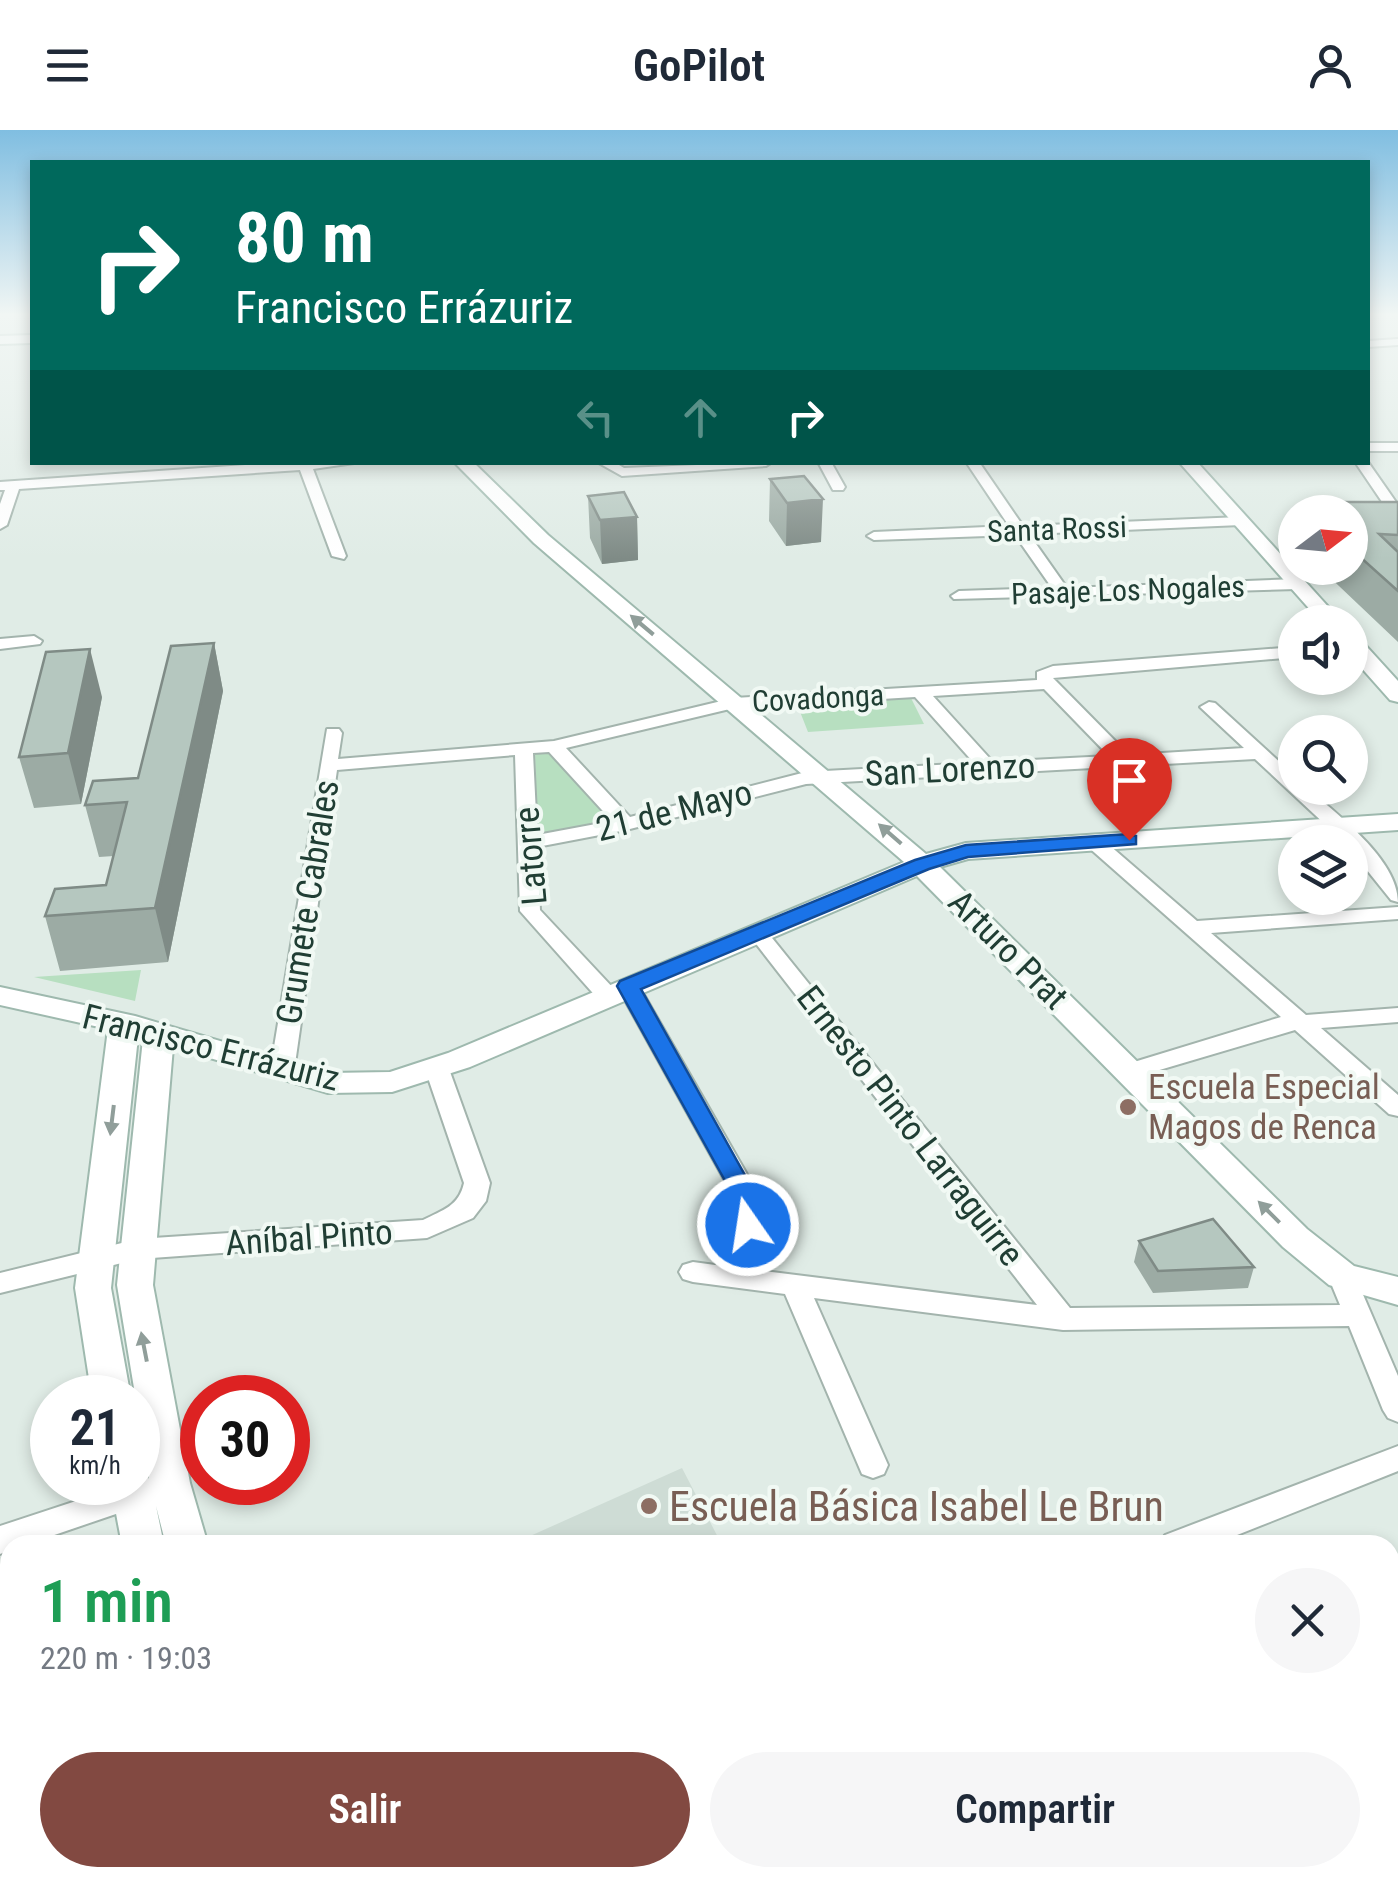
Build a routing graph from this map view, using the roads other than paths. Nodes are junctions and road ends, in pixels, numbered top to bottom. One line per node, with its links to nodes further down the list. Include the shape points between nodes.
1 (1370, 447): 2 (street)
2 (1398, 447)
3 (291, 465): 12 (street)
4 (305, 465): 19 (street)
5 (465, 465): 33 (street, Arturo Prat, one-way to 5, via 540,540)
6 (607, 465): 7 (street, via 616,472)
7 (721, 465)
8 (826, 465): 13 (street)
9 (974, 465): 17 (street)
10 (1190, 465): 15 (street)
11 (1363, 465): 14 (street)
12 (7, 486): 16 (street)
13 (838, 487)
14 (1398, 515)
15 (1240, 522): 17 (street, Santa Rossi); 20 (street)
16 (0, 525)
17 (1019, 530): 18 (street, Santa Rossi); 23 (street)
18 (874, 536)
19 (338, 556)
20 (1278, 563)
21 (1278, 585): 23 (street, Pasaje Los Nogales)
22 (1298, 585): 25 (street)
23 (1062, 592): 24 (street, Pasaje Los Nogales)
24 (959, 596)
25 (1316, 605)
26 (34, 641): 27 (street)
27 (0, 644)
28 (1278, 653): 30 (street, Covadonga, via 1053,671 1043,676)
29 (1368, 661): 31 (street)
30 (1048, 684): 32 (street, Covadonga); 39 (street)
31 (1396, 689)
32 (920, 692): 33 (street, Covadonga); 41 (street)
33 (734, 703): 36 (street, Covadonga); 43 (street, Arturo Prat)
34 (1209, 708): 38 (street)
35 (333, 733): 40 (street, Grumete Cabrales)
36 (554, 746): 37 (street, Covadonga); 46 (street)
37 (524, 750): 40 (street, Covadonga); 51 (street, Latorre)
38 (1258, 752): 39 (street, San Lorenzo); 42 (street)
39 (1124, 760): 41 (street, San Lorenzo)
40 (328, 765): 65 (street, Grumete Cabrales)
41 (988, 768): 43 (street, San Lorenzo)
42 (1278, 770)
43 (822, 777): 46 (street, 21 de Mayo); 53 (street, Arturo Prat, one-way to 43)
44 (1315, 805): 47 (street)
45 (1398, 822): 48 (street, Francisco Errázuriz)
46 (626, 824): 51 (street, 21 de Mayo)
47 (1337, 825)
48 (1353, 825)
49 (1278, 830): 50 (street, Francisco Errázuriz)
50 (1094, 842): 53 (street, Francisco Errázuriz, via 966,851); 56 (street)
51 (526, 844): 58 (street, Latorre, via 530,911)
52 (1368, 861): 54 (street)
53 (922, 864): 57 (street, Francisco Errázuriz); 66 (street, Arturo Prat)
54 (1398, 896)
55 (1398, 913): 56 (street)
56 (1192, 928): 61 (street)
57 (758, 932): 58 (street, Francisco Errázuriz); 77 (street, Ernesto Pinto Larraguirre)
58 (617, 991): 64 (street, Francisco Errázuriz); 72 (street, Latorre, via 743,1190 748,1214)
59 (0, 996): 62 (street, Francisco Errázuriz)
60 (1398, 1015): 61 (street)
61 (1299, 1022): 66 (street); 67 (street)
62 (124, 1024): 63 (street, Francisco Errázuriz); 69 (street, one-way to 69)
63 (159, 1033): 65 (street, Francisco Errázuriz); 68 (street)
64 (437, 1069): 65 (street, Francisco Errázuriz, via 368,1085); 68 (street, Aníbal Pinto, via 476,1183 472,1200 453,1220 427,1230)
65 (282, 1071)
66 (1130, 1071): 71 (street, Arturo Prat, one-way to 66, via 1295,1238)
67 (1398, 1108)
68 (138, 1249): 69 (street, Aníbal Pinto); 79 (street, one-way to 68)
69 (94, 1258): 73 (street, Aníbal Pinto); 78 (street, via 96,1321)
70 (694, 1272): 72 (street)
71 (1342, 1276): 75 (street); 76 (street)
72 (742, 1278): 74 (street)
73 (0, 1283)
74 (795, 1285): 77 (street); 82 (street)
75 (1398, 1292)
76 (1356, 1315): 77 (street); 80 (street)
77 (1063, 1319)
78 (107, 1375)
79 (141, 1375)
80 (1398, 1410)
81 (1398, 1458): 89 (street)
82 (874, 1465)
83 (95, 1505): 86 (street)
84 (144, 1505): 87 (street)
85 (157, 1505): 88 (street)
86 (14, 1535)
87 (143, 1535)
88 (180, 1535)
89 (1202, 1535)

